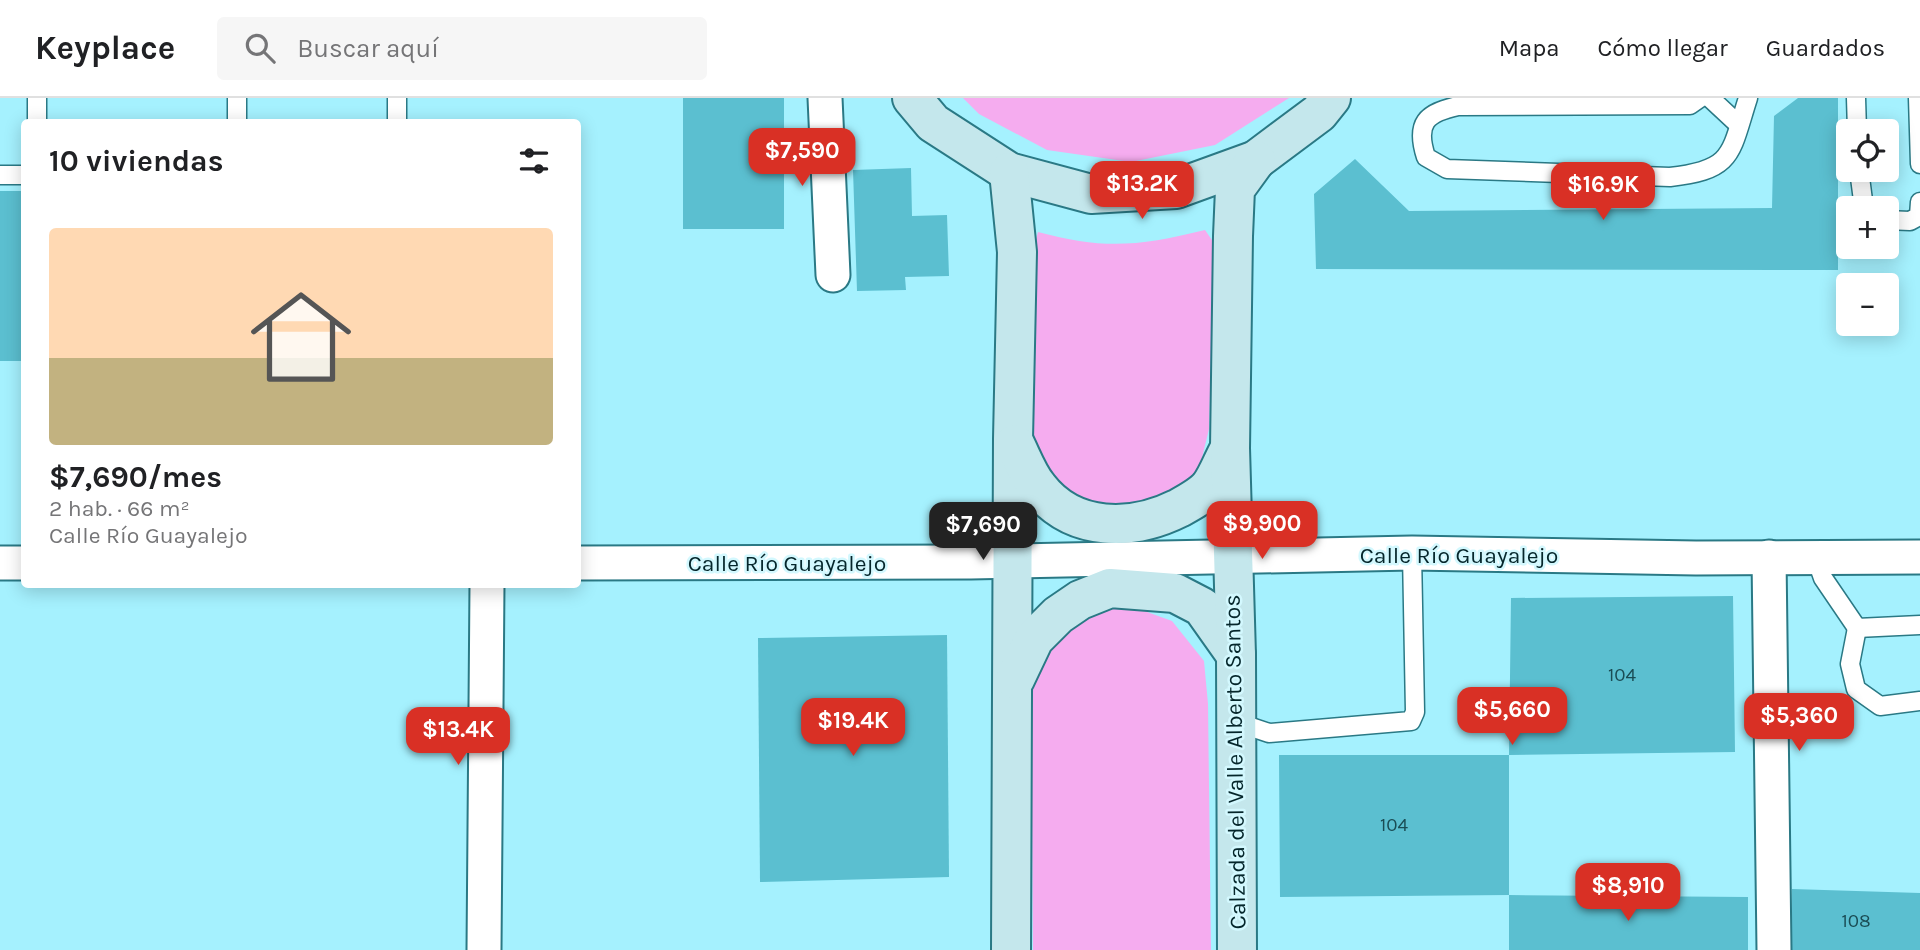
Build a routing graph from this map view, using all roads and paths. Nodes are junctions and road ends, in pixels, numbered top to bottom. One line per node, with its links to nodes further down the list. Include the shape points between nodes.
1 (37, 98): 12 (lane)
2 (237, 98): 13 (lane)
3 (397, 98): 14 (lane)
4 (825, 98): 24 (street)
5 (912, 98): 19 (main road, via 933,123)
6 (1331, 98): 17 (main road, via 1319,113)
7 (1700, 98): 16 (lane, via 1690,105 1458,106 1426,118 1420,141 1426,157 1447,169 1670,177 1713,169 1726,159)
8 (1710, 98): 16 (lane)
9 (1748, 98): 16 (lane)
10 (1856, 98): 15 (lane)
11 (1918, 98): 18 (lane)
12 (37, 119)
13 (237, 119)
14 (397, 119)
15 (1857, 119)
16 (1739, 125)
17 (1256, 160): 19 (main road, via 1176,189 1091,194); 26 (main road, Calzada del Valle Alberto Santos, via 1235,189)
18 (1920, 164)
19 (1009, 172): 25 (main road, via 1017,252)
20 (0, 175): 21 (lane)
21 (21, 175)
22 (1920, 202): 23 (lane, via 1919,216)
23 (1899, 220)
24 (833, 275)
25 (1013, 439): 26 (main road, via 1037,487 1055,504 1078,518 1109,526 1146,521 1191,502 1209,487); 32 (main road)
26 (1230, 448): 31 (main road, Calzada del Valle Alberto Santos)
27 (1412, 553): 28 (street, Calle Río Guayalejo); 31 (street, Calle Río Guayalejo); 42 (lane, via 1415,712 1411,721 1269,733)
28 (1769, 557): 30 (street, Calle Río Guayalejo); 46 (street)
29 (1920, 557): 30 (street, Calle Río Guayalejo)
30 (1816, 558): 38 (lane, via 1823,578)
31 (1232, 559): 32 (street, Calle Río Guayalejo); 39 (main road, Calzada del Valle Alberto Santos)
32 (1013, 562): 35 (street, Calle Río Guayalejo); 40 (main road)
33 (0, 563): 34 (street)
34 (21, 563)
35 (581, 563)
36 (487, 588): 43 (street)
37 (1920, 625): 38 (lane)
38 (1857, 628): 41 (lane, via 1850,664 1856,689 1880,706)
39 (1236, 655): 40 (main road, via 1202,607 1166,592 1110,588 1058,615 1034,639); 42 (main road, Calzada del Valle Alberto Santos)
40 (1012, 684): 44 (main road)
41 (1920, 701)
42 (1236, 722): 45 (main road, Calzada del Valle Alberto Santos)
43 (484, 950)
44 (1011, 950)
45 (1237, 950)
46 (1774, 950)

